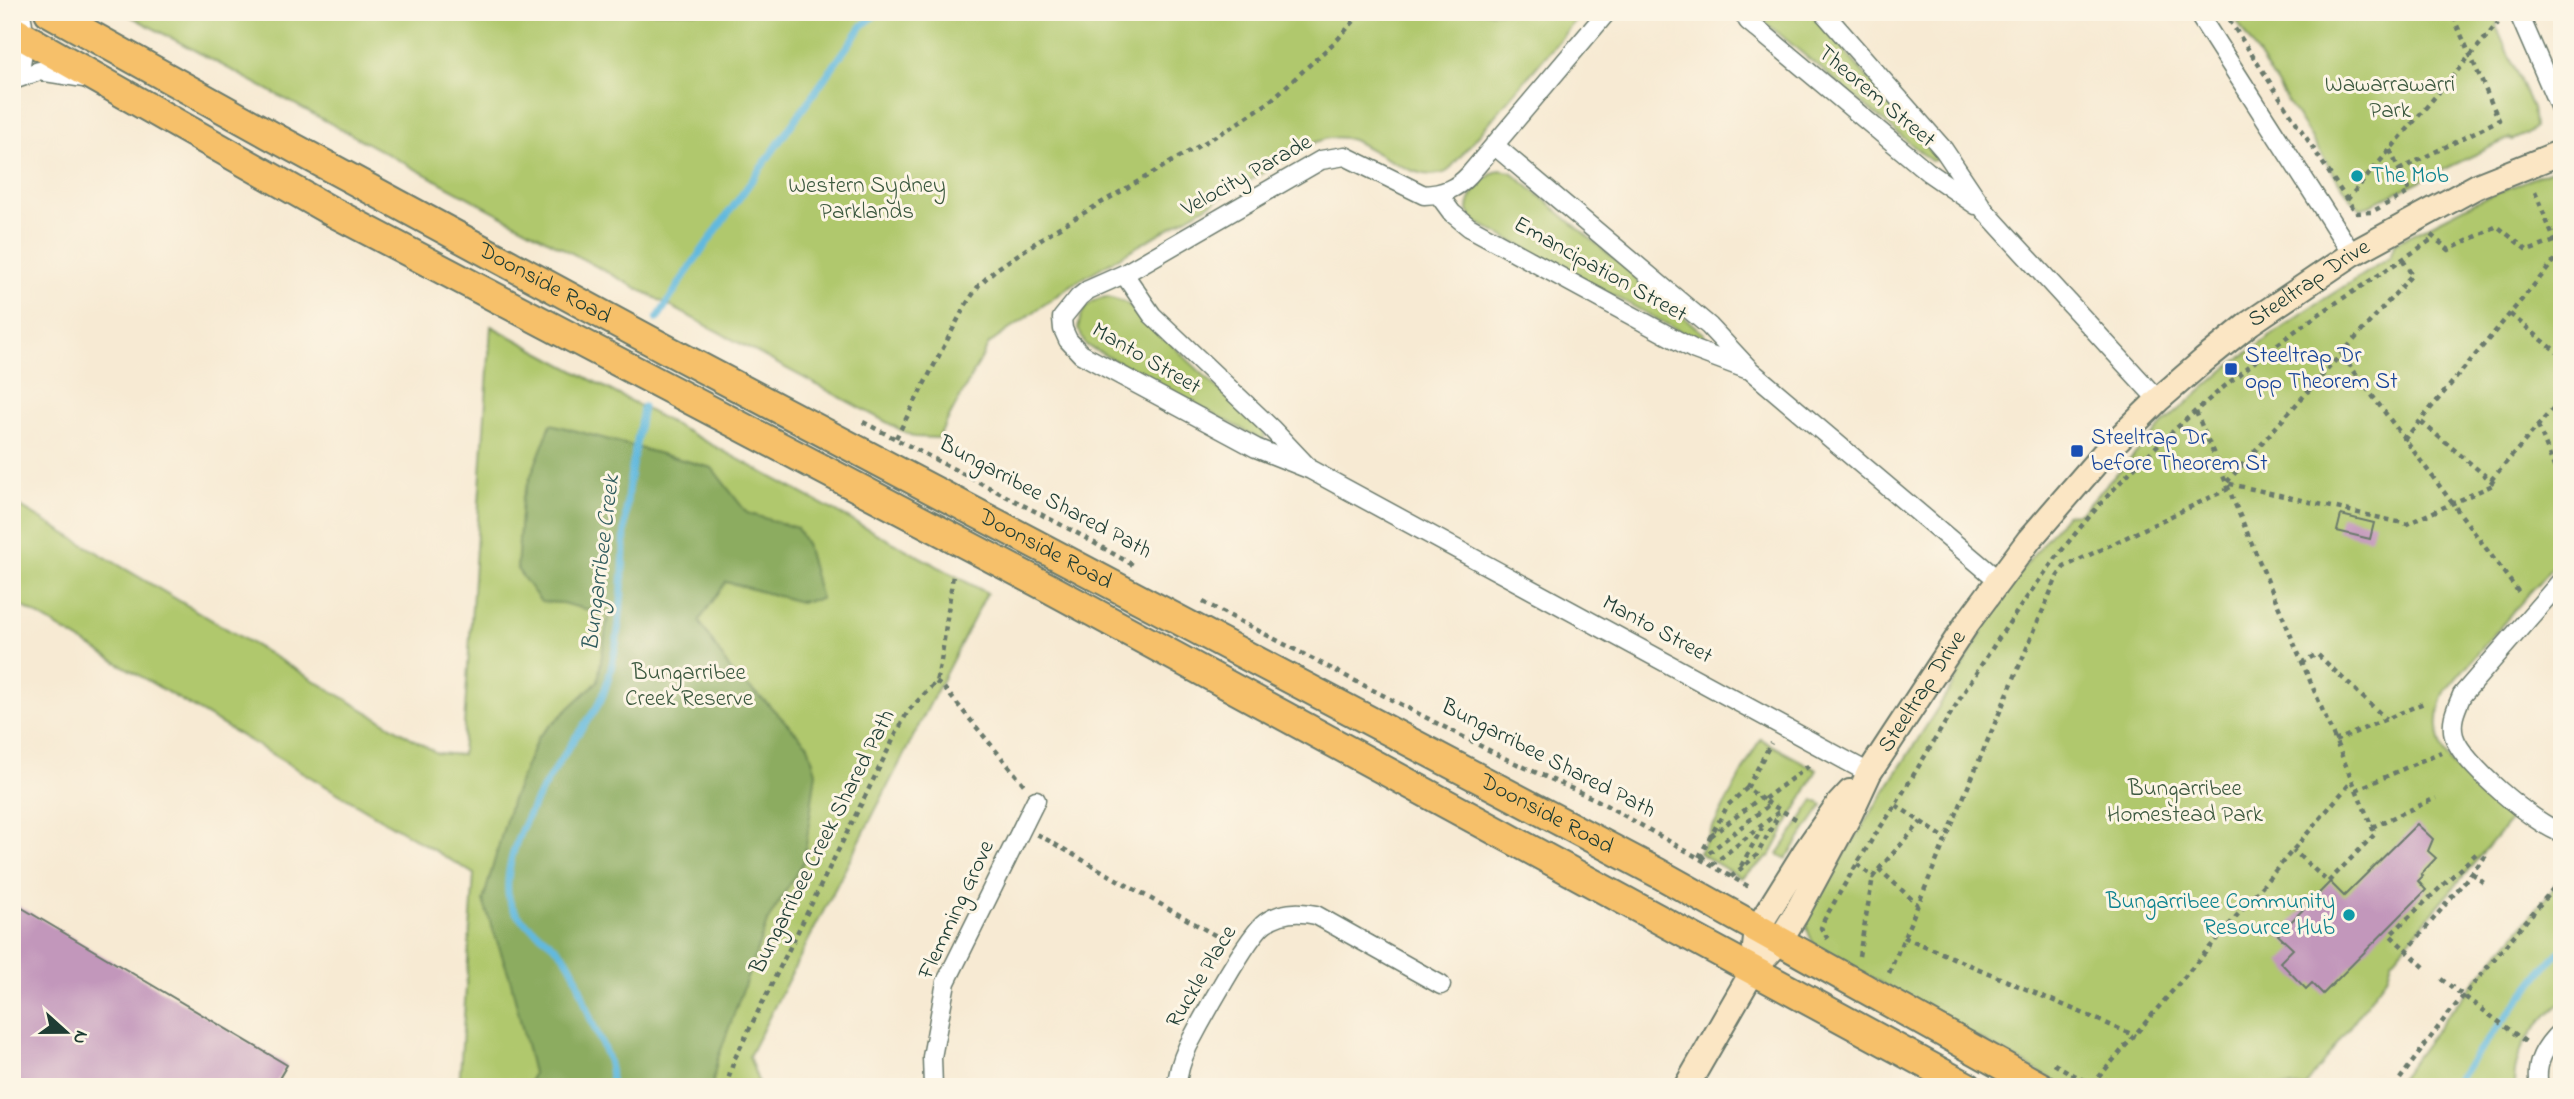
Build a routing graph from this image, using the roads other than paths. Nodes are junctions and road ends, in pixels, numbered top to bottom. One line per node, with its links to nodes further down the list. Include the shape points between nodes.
1 (49, 12): 25 (main road, Doonside Road, via 652,341 1658,873)
2 (1607, 12): 11 (street)
3 (1743, 12): 14 (street, Theorem Street, via 1748,21 1928,172)
4 (1823, 12): 14 (street, Theorem Street, via 1944,150)
5 (2197, 12): 15 (street)
6 (2518, 12): 10 (street)
7 (19, 26): 8 (street, via 22,62); 9 (main road, Doonside Road)
8 (14, 80): 9 (street, via 39,71)
9 (101, 81): 26 (main road, Doonside Road, via 328,210 1034,580)
10 (2562, 113)
11 (1494, 145): 13 (street, via 1462,183); 17 (street, Emancipation Street, via 1709,326)
12 (2562, 152): 15 (street, Steeltrap Drive, via 2477,186)
13 (1438, 194): 16 (street, Velocity Parade, via 1410,190 1355,160 1334,156); 17 (street, Emancipation Street, via 1469,227 1695,350)
14 (1985, 211): 18 (street, Theorem Street)
15 (2352, 254): 18 (street, Steeltrap Drive, via 2250,323)
16 (1124, 274): 19 (street, Manto Street, via 1152,316); 19 (street, Manto Street, via 1088,290 1062,318 1074,347 1256,448)
17 (1750, 370): 20 (street, Emancipation Street)
18 (2158, 400): 20 (street, Steeltrap Drive, via 2066,495)
19 (1311, 470): 22 (street, Manto Street)
20 (1998, 580): 22 (street, Steeltrap Drive)
21 (2562, 580): 24 (street, via 2462,695 2452,725 2468,761 2539,823)
22 (1869, 773): 25 (street, Steeltrap Drive, via 1850,814)
23 (1036, 800): 29 (street, Flemming Grove, via 946,982 932,1057)
24 (2562, 833)
25 (1768, 936): 26 (street, Steeltrap Drive); 33 (main road, Doonside Road)
26 (1754, 969): 31 (street, Steeltrap Drive); 32 (main road, Doonside Road)
27 (1441, 985): 30 (street, Ruckle Place, via 1317,915 1286,913 1265,923 1243,951 1187,1047)
28 (2562, 1030): 34 (street, via 2542,1054)
29 (933, 1087)
30 (1177, 1087)
31 (1686, 1087)
32 (1968, 1087)
33 (2040, 1087)
34 (2539, 1087)

